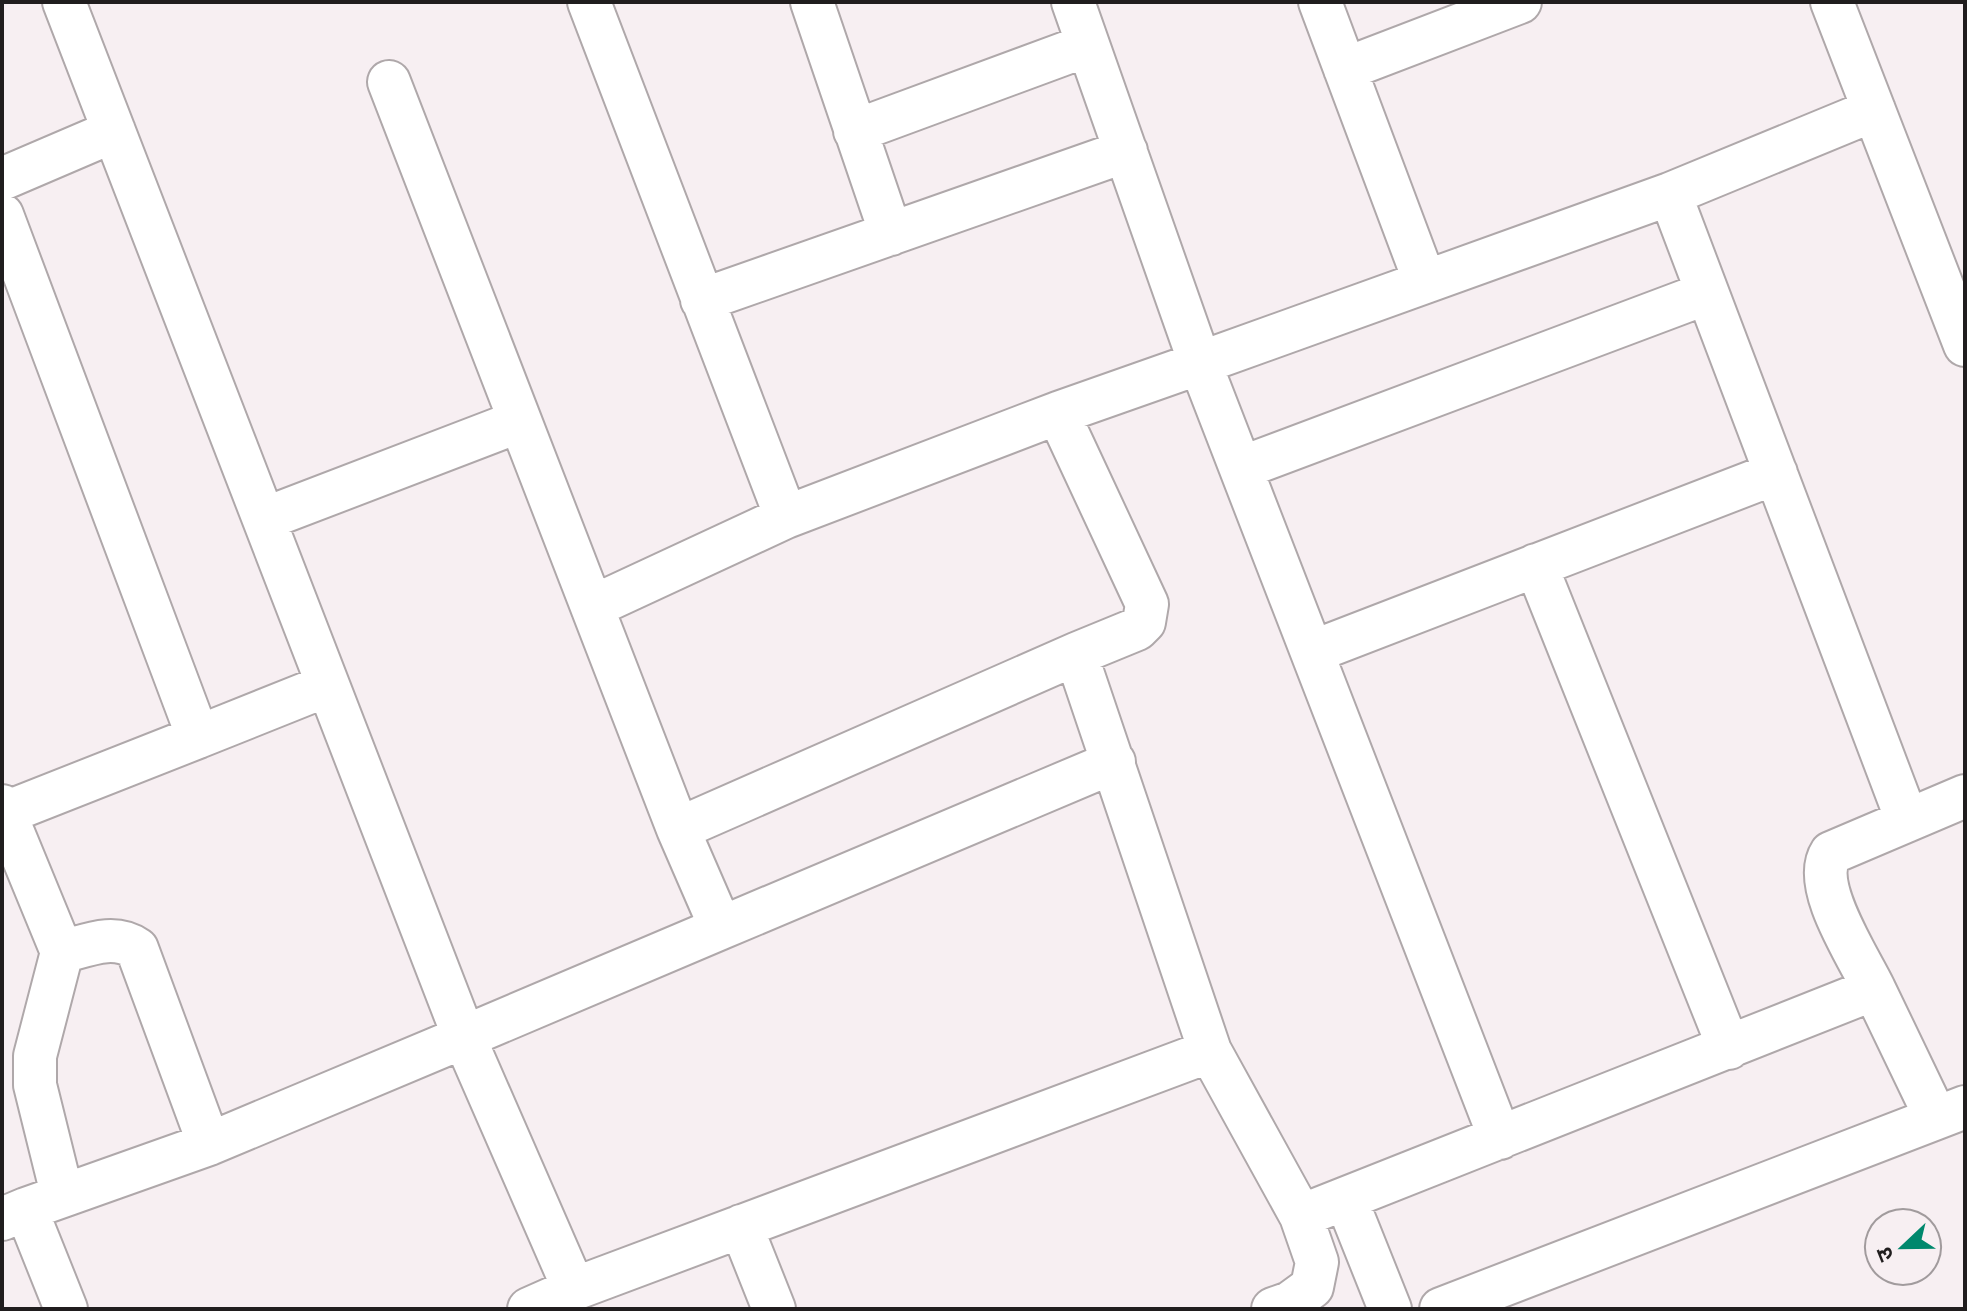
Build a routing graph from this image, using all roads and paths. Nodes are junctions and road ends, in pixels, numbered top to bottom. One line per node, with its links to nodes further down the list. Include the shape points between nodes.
1 (64, 2): 12 (street)
2 (589, 2): 21 (street)
3 (812, 2): 13 (street)
4 (1073, 2): 8 (street)
5 (1320, 2): 9 (street)
6 (1520, 2): 9 (street)
7 (1832, 2): 11 (street)
8 (1088, 45): 13 (street); 14 (street)
9 (1345, 69): 19 (street)
10 (389, 82): 25 (street)
11 (1874, 110): 16 (street); 22 (street)
12 (114, 131): 15 (street); 29 (street)
13 (855, 131): 18 (street)
14 (1126, 151): 18 (street); 23 (street)
15 (2, 179)
16 (1670, 194): 19 (street); 20 (street)
17 (2, 215): 35 (street)
18 (891, 234): 21 (street)
19 (1425, 282): 23 (street)
20 (1707, 293): 26 (street); 27 (street)
21 (702, 300): 28 (street)
22 (1965, 345)
23 (1200, 363): 24 (street); 26 (street)
24 (1058, 413): 28 (street); 33 (street, via 1147,604 1137,629)
25 (520, 421): 29 (street); 31 (street)
26 (1241, 468): 32 (street)
27 (1776, 473): 30 (street); 39 (street)
28 (786, 517): 31 (street)
29 (264, 519): 34 (street)
30 (1536, 565): 32 (street); 45 (street)
31 (592, 607): 40 (street)
32 (1312, 652): 48 (street)
33 (1076, 654): 36 (street); 40 (street)
34 (328, 685): 35 (street); 44 (street)
35 (198, 737): 38 (street)
36 (1114, 762): 41 (street); 46 (street)
37 (1965, 796): 39 (street)
38 (4, 810): 42 (street)
39 (1907, 820): 43 (street, via 1831,853 1824,863 1824,886)
40 (678, 829): 41 (street)
41 (721, 928): 44 (street)
42 (62, 952): 49 (street, via 109,940 126,941 137,949); 51 (street, via 35,1070)
43 (1874, 989): 45 (street); 47 (street)
44 (464, 1037): 49 (street); 54 (street)
45 (1729, 1048): 48 (street)
46 (1210, 1051): 52 (street); 53 (street)
47 (1950, 1113): 60 (street)
48 (1500, 1138): 50 (street)
49 (209, 1144): 51 (street)
50 (1346, 1199): 52 (street); 59 (street)
51 (30, 1208): 55 (street)
52 (1301, 1216): 58 (street, via 1317,1262 1312,1287)
53 (741, 1226): 54 (street); 57 (street)
54 (574, 1289): 56 (street)
55 (66, 1309)
56 (529, 1309)
57 (774, 1309)
58 (1273, 1309)
59 (1390, 1309)
60 (1441, 1309)

